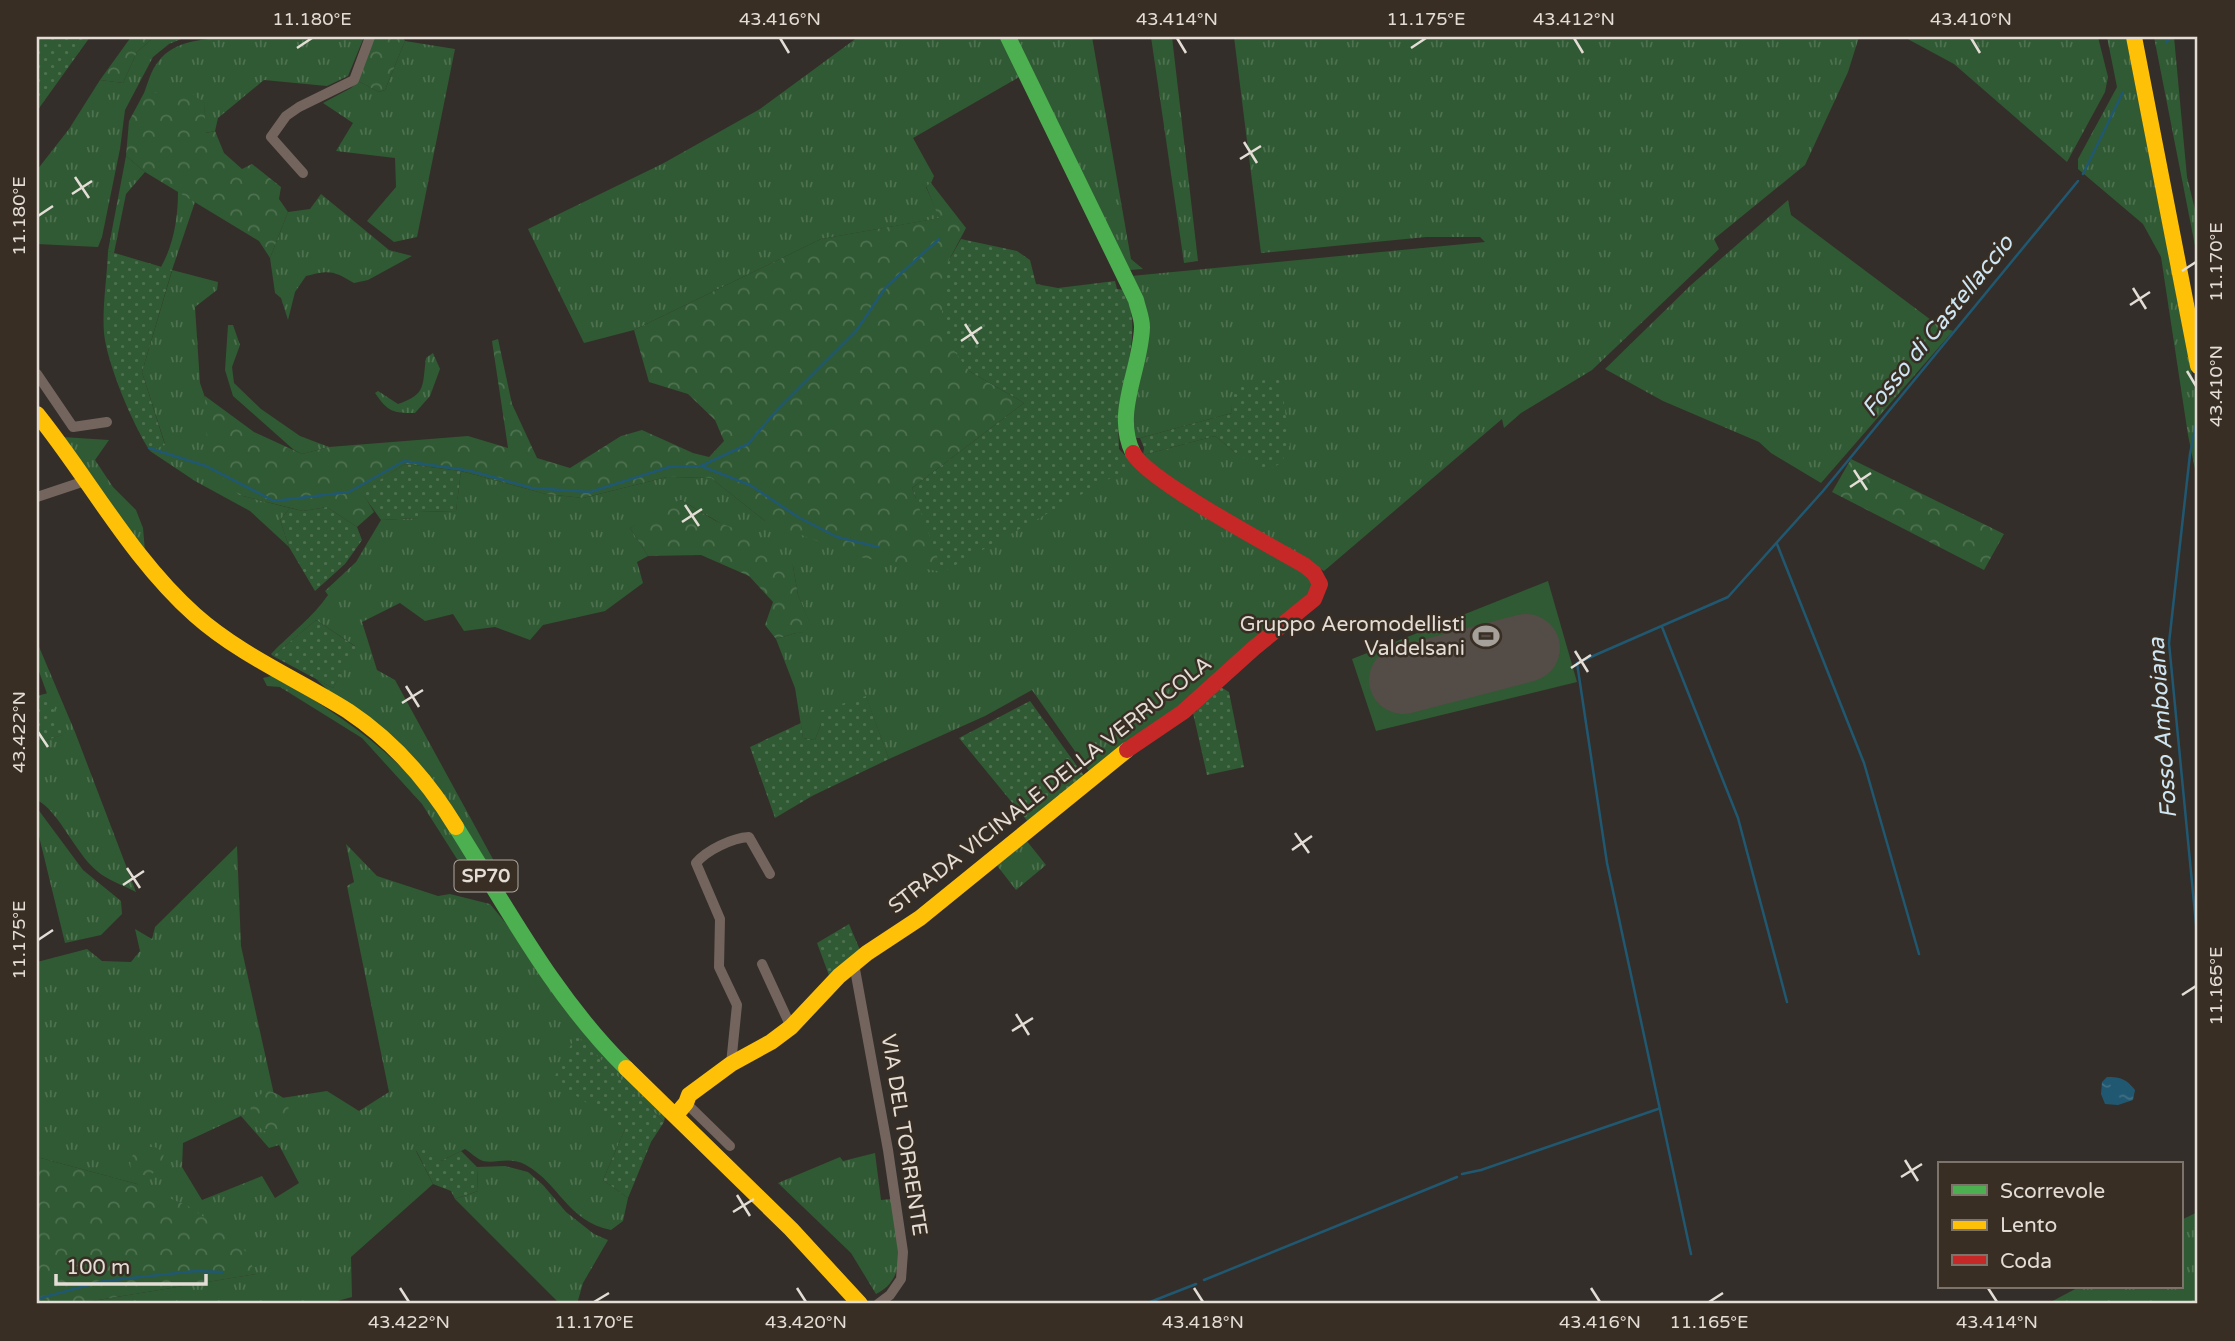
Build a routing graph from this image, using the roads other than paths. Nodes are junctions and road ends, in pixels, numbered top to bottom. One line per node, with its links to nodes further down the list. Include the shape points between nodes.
1 (370, 37): 5 (street, via 354,80 299,107 271,137)
2 (1008, 37): 17 (main road, STRADA VICINALE DELLA VERRUCOLA, via 1136,300 1141,341 1125,426 1136,459 1185,495 1304,565 1320,583 1314,599 1183,712 1128,750 920,918)
3 (2134, 37): 7 (main road)
4 (2147, 37): 6 (main road)
5 (303, 173)
6 (2198, 301)
7 (2198, 366)
8 (37, 374): 10 (street, via 72,427)
9 (37, 414): 12 (main road, SP70)
10 (107, 422)
11 (37, 427): 12 (main road, SP70)
12 (71, 461): 13 (main road, SP70)
13 (86, 481): 14 (street); 21 (main road, SP70, via 140,559 198,618 350,713 418,773 445,808 561,993 597,1038)
14 (37, 497)
15 (770, 874): 19 (street, via 749,837 702,856 696,863 720,919 719,967 737,1005)
16 (762, 964): 18 (street)
17 (854, 964): 18 (main road); 24 (street, VIA DEL TORRENTE, via 904,1260 899,1283)
18 (791, 1027): 19 (main road)
19 (731, 1064): 20 (main road, via 689,1095)
20 (686, 1103): 21 (main road); 22 (street)
21 (675, 1116): 23 (main road, SP70)
22 (730, 1146)
23 (860, 1304)
24 (878, 1304)

